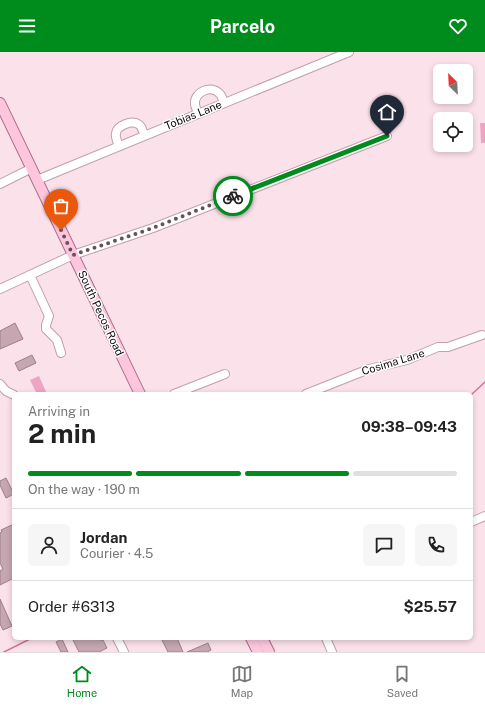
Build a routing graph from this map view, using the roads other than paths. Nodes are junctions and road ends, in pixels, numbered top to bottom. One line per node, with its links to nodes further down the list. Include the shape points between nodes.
1 (349, 52): 3 (street, Tobias Lane)
2 (0, 103): 8 (main road, South Pecos Road)
3 (224, 103): 4 (street, Tobias Lane); 4 (street, via 219,93 206,89 198,94 195,100)
4 (198, 113): 5 (street, Tobias Lane)
5 (144, 135): 7 (street, Tobias Lane); 7 (street, via 140,124 130,123 119,127 116,131)
6 (387, 136): 11 (street, via 153,228)
7 (119, 146): 9 (street, Tobias Lane)
8 (32, 168): 9 (main road, South Pecos Road); 10 (street)
9 (37, 180): 11 (main road, South Pecos Road)
10 (0, 184)
11 (73, 255): 12 (street); 19 (main road, South Pecos Road)
12 (30, 275): 13 (street); 15 (street, via 49,316 46,328 57,340)
13 (0, 288)
14 (482, 335): 18 (street, Cosima Lane, via 448,347 438,347 407,360 369,369)
15 (61, 353)
16 (225, 374): 20 (street)
17 (0, 384): 21 (street)
18 (320, 391)
19 (139, 392)
20 (179, 392)
21 (12, 394)
22 (485, 516): 23 (street)
23 (473, 521)
24 (118, 640): 28 (street)
25 (252, 640): 29 (main road)
26 (263, 640): 30 (main road)
27 (327, 640): 31 (street)
28 (124, 652)
29 (258, 652)
30 (269, 652)
31 (332, 652)

